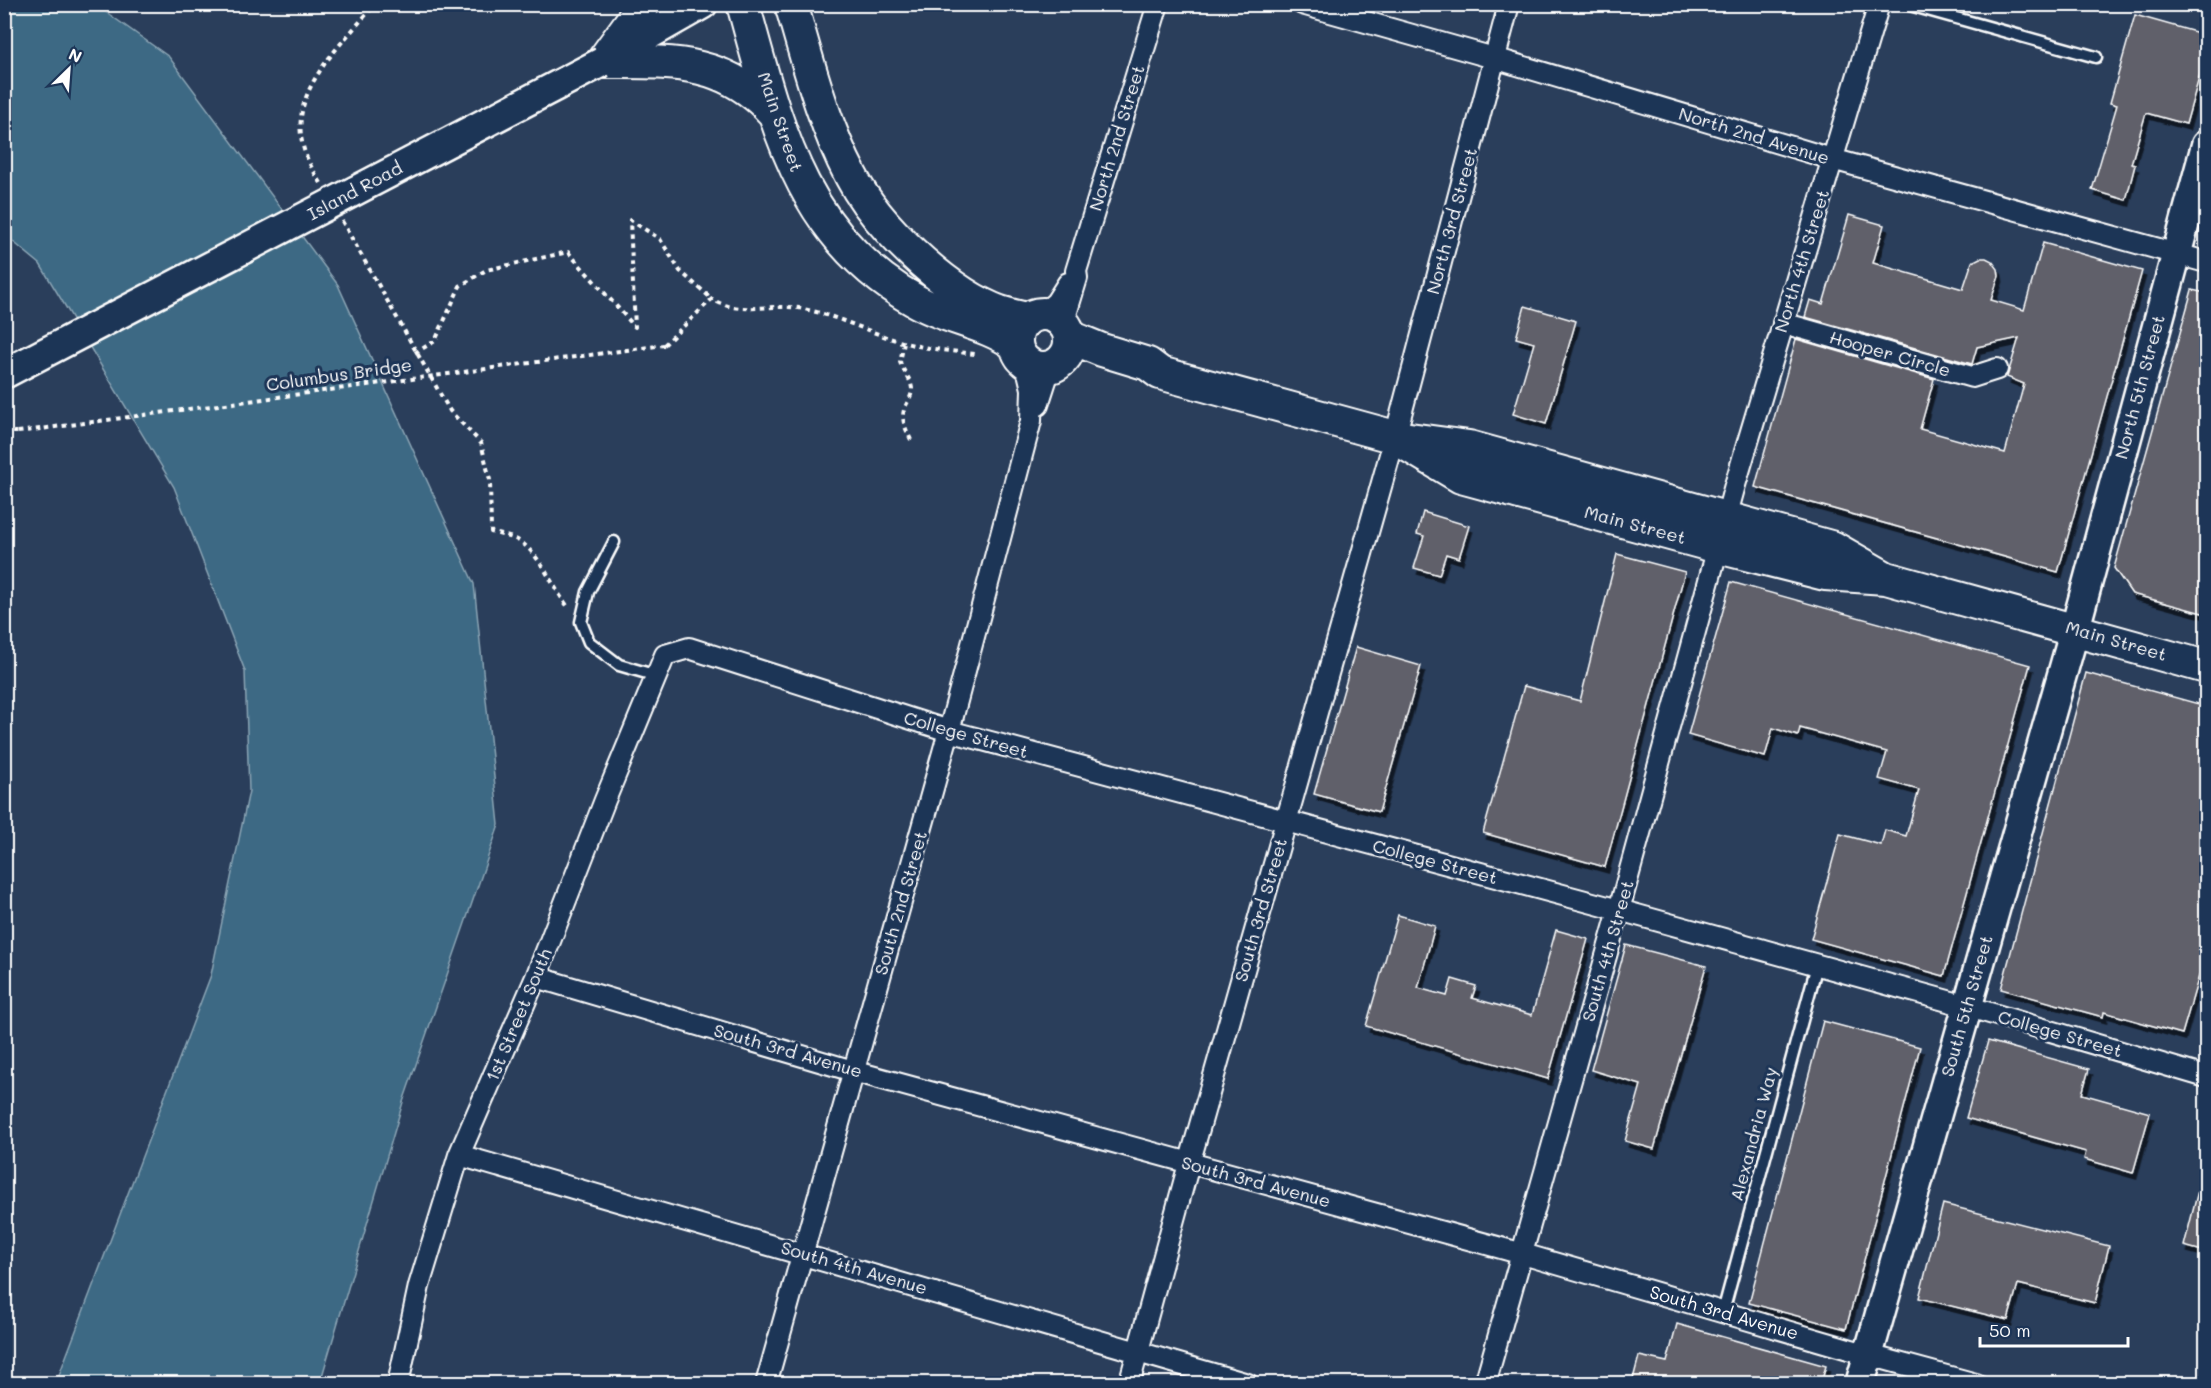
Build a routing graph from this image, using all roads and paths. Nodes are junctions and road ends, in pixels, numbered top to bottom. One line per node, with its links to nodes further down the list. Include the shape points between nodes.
1 (375, 4): 17 (path, via 325,63 302,109 303,147)
2 (644, 4): 13 (main road)
3 (703, 4): 13 (street, Island Road)
4 (743, 4): 14 (main road, Main Street)
5 (791, 4): 23 (main road, Main Street, via 832,133 851,177 872,209 922,261 961,292)
6 (1158, 4): 23 (street, North 2nd Street, via 1077,278)
7 (1302, 4): 12 (street, North 2nd Avenue)
8 (1509, 4): 12 (street, North 3rd Street)
9 (1879, 4): 16 (street, North 4th Street)
10 (1906, 4): 11 (lane)
11 (2096, 57)
12 (1494, 58): 16 (street, North 2nd Avenue); 30 (street, North 3rd Street)
13 (602, 62): 14 (main road, via 696,66 745,86); 28 (street, Island Road, bridge)
14 (774, 113): 23 (main road, Main Street, via 792,164 810,197 835,234 873,272 935,311 1002,334)
15 (2206, 145): 19 (street, North 5th Street)
16 (1832, 159): 19 (street, North 2nd Avenue); 22 (street, North 4th Street)
17 (322, 186)
18 (340, 217): 25 (path)
19 (2176, 254): 20 (street, North 2nd Avenue); 37 (street, North 5th Street)
20 (2206, 262)
21 (712, 299): 24 (path, via 723,306 789,307 817,313); 25 (path, via 680,271 660,239 630,220 636,327 568,252 486,270 460,286 435,341); 29 (path, Columbus Bridge, bridge, via 663,345)
22 (1783, 323): 27 (street, Hooper Circle, via 1972,377); 32 (street, North 4th Street)
23 (1044, 341): 30 (main road, Main Street, via 1091,366 1144,376 1160,373); 41 (street, South 2nd Street, via 1032,389 1031,421)
24 (904, 343): 26 (path); 31 (path, via 900,362 912,388 903,420)
25 (415, 353): 36 (path, via 450,411 481,443 490,480 491,532 521,541)
26 (975, 354)
27 (1997, 369)
28 (4, 374)
29 (4, 432)
30 (1395, 437): 32 (main road, Main Street, via 1468,447); 34 (main road, Main Street, via 1461,477); 42 (street, South 3rd Street)
31 (911, 440)
32 (1726, 517): 34 (street, South 4th Street); 35 (main road, Main Street, via 1834,548)
33 (614, 542): 36 (lane, via 588,592)
34 (1718, 548): 35 (main road, Main Street, via 1825,574); 43 (street, South 4th Street)
35 (1886, 578): 37 (main road, Main Street)
36 (580, 622): 40 (lane, via 589,642 619,665)
37 (2075, 629): 39 (main road, Main Street); 46 (street, South 5th Street)
38 (665, 656): 40 (street, 1st Street South); 41 (street, College Street, via 689,648)
39 (2206, 667)
40 (657, 676): 45 (street, 1st Street South)
41 (949, 731): 42 (street, College Street); 47 (street, South 2nd Street)
42 (1286, 823): 43 (street, College Street); 50 (street, South 3rd Street)
43 (1619, 910): 44 (street, College Street); 52 (street, South 4th Street)
44 (1817, 965): 46 (street, College Street); 53 (lane, Alexandria Way)
45 (536, 977): 47 (street, South 3rd Avenue); 49 (street, 1st Street South)
46 (1966, 1006): 48 (street, College Street); 55 (street, South 5th Street)
47 (853, 1071): 50 (street, South 3rd Avenue); 51 (street, South 2nd Street)
48 (2206, 1077)
49 (459, 1155): 51 (street, South 4th Avenue); 56 (street, 1st Street South, via 419,1287)
50 (1189, 1164): 52 (street, South 3rd Avenue); 54 (street, South 3rd Street)
51 (802, 1253): 54 (street, South 4th Avenue); 57 (street, South 2nd Street)
52 (1523, 1254): 53 (street, South 3rd Avenue); 60 (street, South 4th Street)
53 (1723, 1312): 55 (street, South 3rd Avenue)
54 (1138, 1351): 58 (street, South 3rd Street); 59 (street, South 4th Avenue)
55 (1869, 1355): 61 (street, South 5th Street); 62 (street, South 3rd Avenue)
56 (398, 1383)
57 (766, 1383)
58 (1129, 1383)
59 (1248, 1383)
60 (1485, 1383)
61 (1860, 1383)
62 (1976, 1383)

